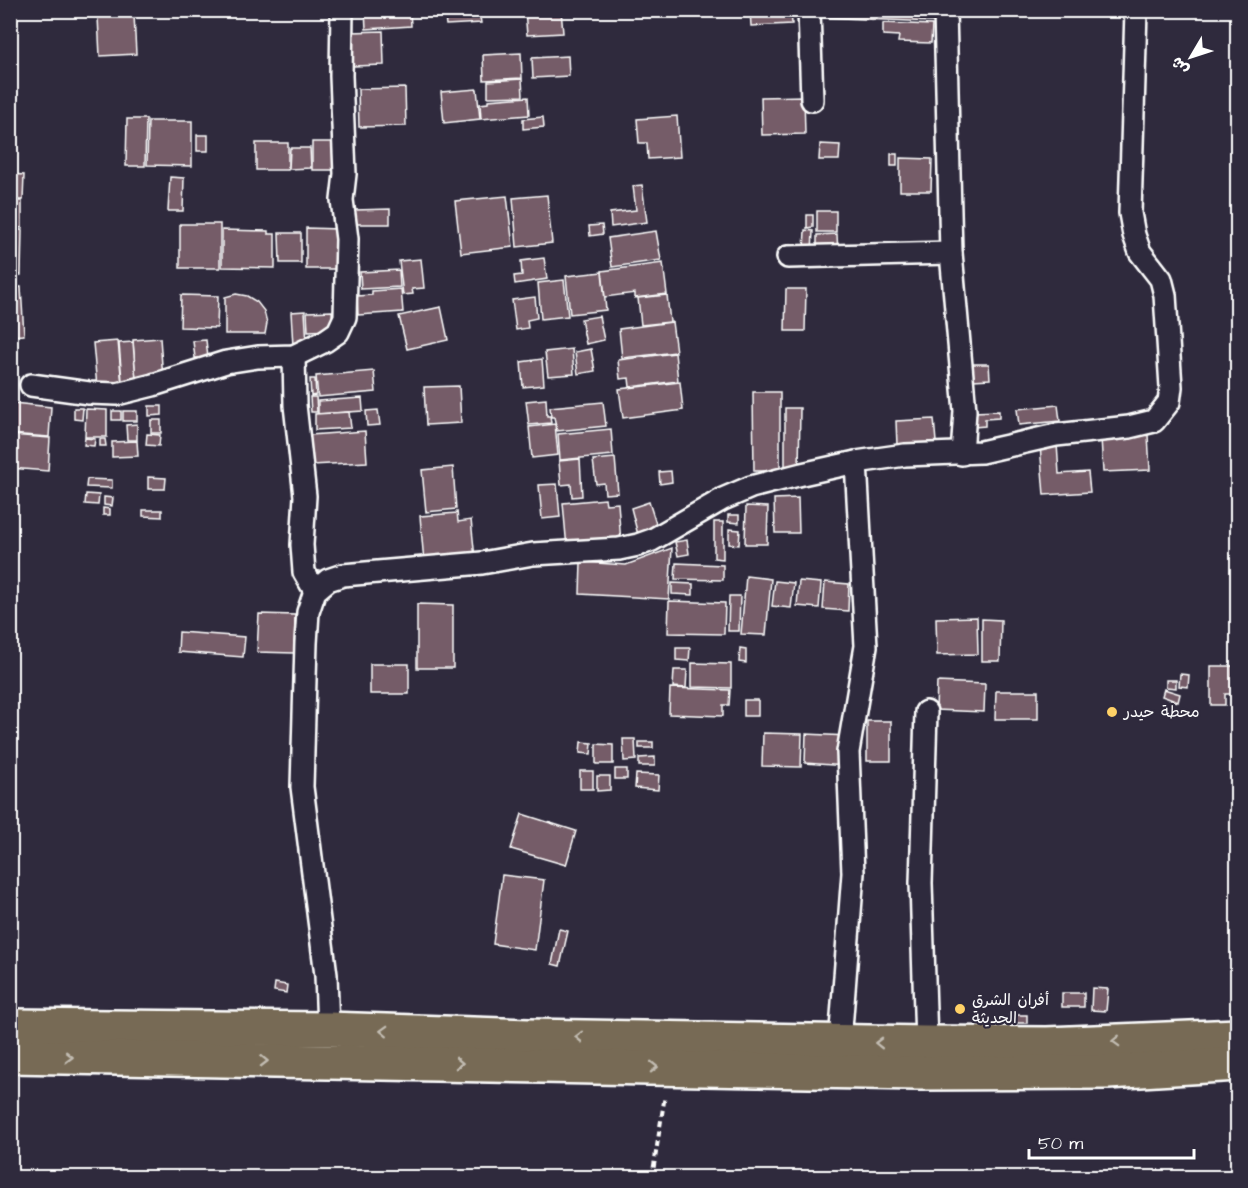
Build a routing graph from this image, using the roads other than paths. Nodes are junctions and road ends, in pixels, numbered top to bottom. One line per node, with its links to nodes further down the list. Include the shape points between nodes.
1 (342, 10): 8 (street, via 345,317 338,332)
2 (809, 10): 5 (street)
3 (945, 10): 6 (street)
4 (1136, 10): 10 (street, via 1130,213 1140,252 1161,279 1165,296 1169,402 1154,421)
5 (812, 100)
6 (951, 253): 7 (street); 10 (street, via 965,411)
7 (788, 257)
8 (294, 356): 9 (street, via 226,362 117,394); 12 (street, via 304,496 304,572)
9 (31, 385)
10 (963, 454): 11 (street, via 905,455)
11 (856, 462): 12 (street, via 751,487 638,546 343,575 328,580); 17 (street, via 866,646 848,752 854,873)
12 (315, 591): 15 (street, via 308,612 302,787 326,975)
13 (926, 712): 18 (street, via 921,883)
14 (10, 1026): 15 (main road)
15 (328, 1029): 19 (main road, one-way to 15)
16 (1238, 1036): 20 (main road)
17 (840, 1042): 18 (main road, one-way to 17); 19 (main road, one-way to 19)
18 (926, 1043): 22 (main road)
19 (528, 1050): 21 (main road, one-way to 19); 22 (main road, one-way to 22, via 670,1067 917,1073)
20 (1168, 1054): 22 (main road); 23 (main road)
21 (10, 1056)
22 (1047, 1058)
23 (1238, 1064)

